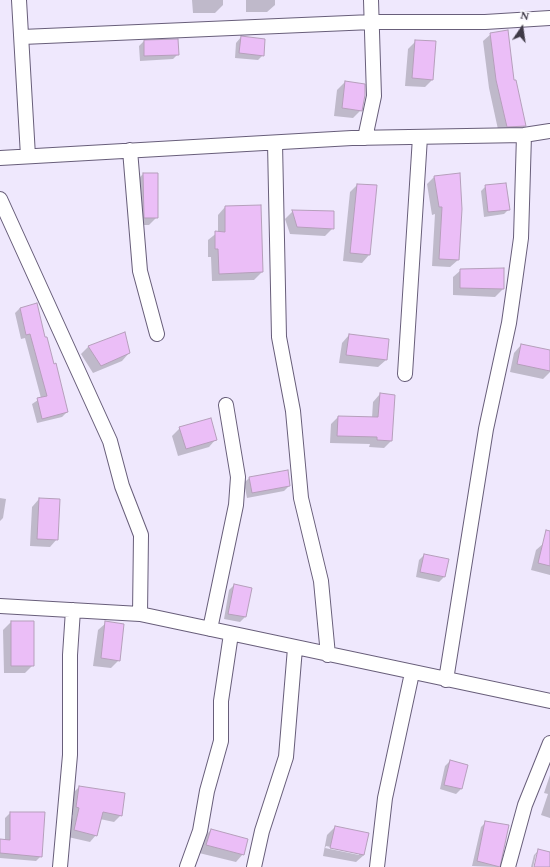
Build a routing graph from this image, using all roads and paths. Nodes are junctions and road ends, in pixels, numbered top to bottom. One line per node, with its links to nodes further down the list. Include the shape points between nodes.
1 (19, 0): 5 (street)
2 (371, 0): 4 (street)
3 (550, 18): 4 (street, via 485,22)
4 (372, 22): 5 (street); 9 (street, via 374,96)
5 (22, 37): 12 (street)
6 (550, 131): 7 (street)
7 (524, 135): 8 (street); 26 (street, via 521,238 509,323 486,429)
8 (420, 137): 9 (street); 16 (street)
9 (365, 138): 10 (street)
10 (275, 143): 11 (street); 24 (street, via 279,337 293,411 301,498 321,581)
11 (130, 150): 12 (street); 15 (street, via 140,271)
12 (28, 156): 13 (street)
13 (0, 158)
14 (0, 199): 20 (street, via 110,441 122,486 141,535)
15 (157, 334)
16 (405, 374)
17 (226, 404): 21 (street, via 238,477 236,504)
18 (0, 606): 19 (street)
19 (73, 610): 20 (street); 29 (street, via 70,655 70,755)
20 (140, 614): 21 (street)
21 (210, 630): 22 (street)
22 (231, 634): 23 (street); 30 (street, via 221,700 221,741 207,791 200,831)
23 (296, 648): 24 (street); 31 (street, via 286,757 262,831)
24 (328, 655): 25 (street)
25 (412, 673): 26 (street); 32 (street, via 385,798)
26 (446, 680): 27 (street)
27 (550, 701)
28 (550, 743): 33 (street, via 525,805)
29 (60, 867)
30 (187, 867)
31 (254, 867)
32 (377, 867)
33 (508, 867)

